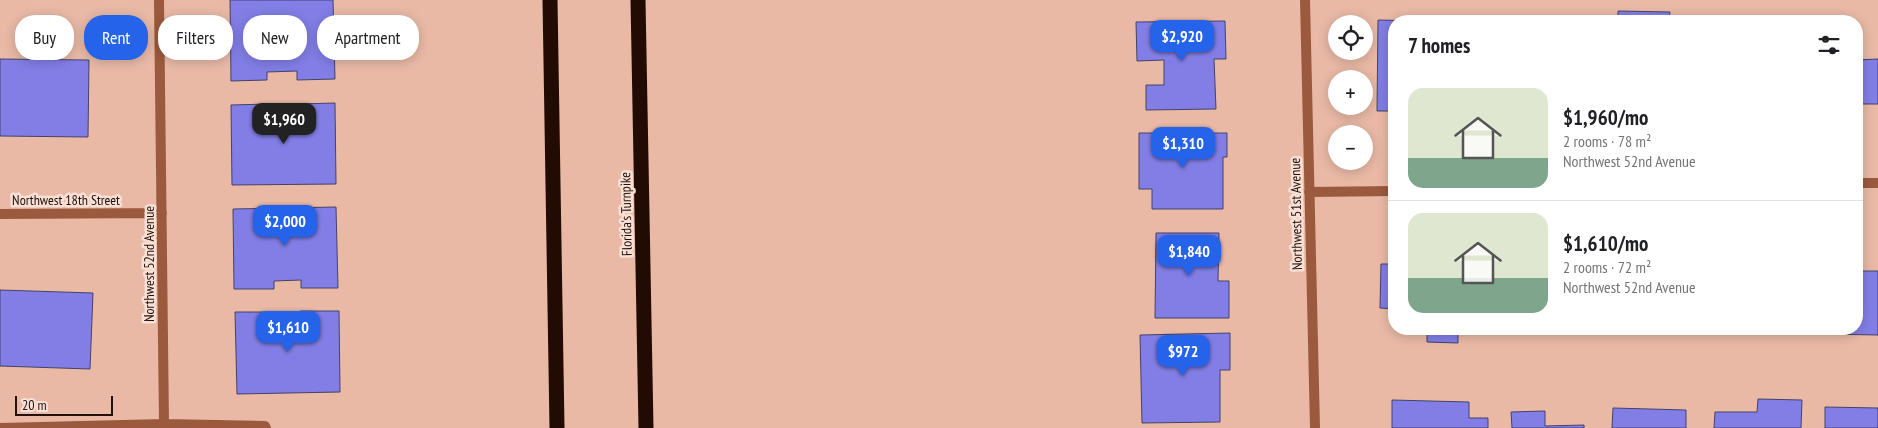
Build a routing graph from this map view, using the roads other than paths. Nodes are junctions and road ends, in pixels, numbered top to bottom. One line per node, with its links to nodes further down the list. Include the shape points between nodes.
1 (159, 0): 9 (street, Northwest 52nd Avenue)
2 (550, 0): 15 (highway)
3 (638, 0): 16 (highway, Florida's Turnpike)
4 (1305, 0): 8 (street, Northwest 51st Avenue)
5 (1863, 183): 6 (street)
6 (1878, 183)
7 (1388, 191): 8 (street)
8 (1309, 192): 17 (street, Northwest 51st Avenue)
9 (162, 213): 10 (street, Northwest 18th Street); 11 (street, Northwest 52nd Avenue)
10 (0, 214)
11 (164, 424): 13 (street); 14 (street)
12 (0, 428): 13 (street)
13 (54, 428)
14 (266, 428)
15 (557, 428)
16 (646, 428)
17 (1314, 428)

